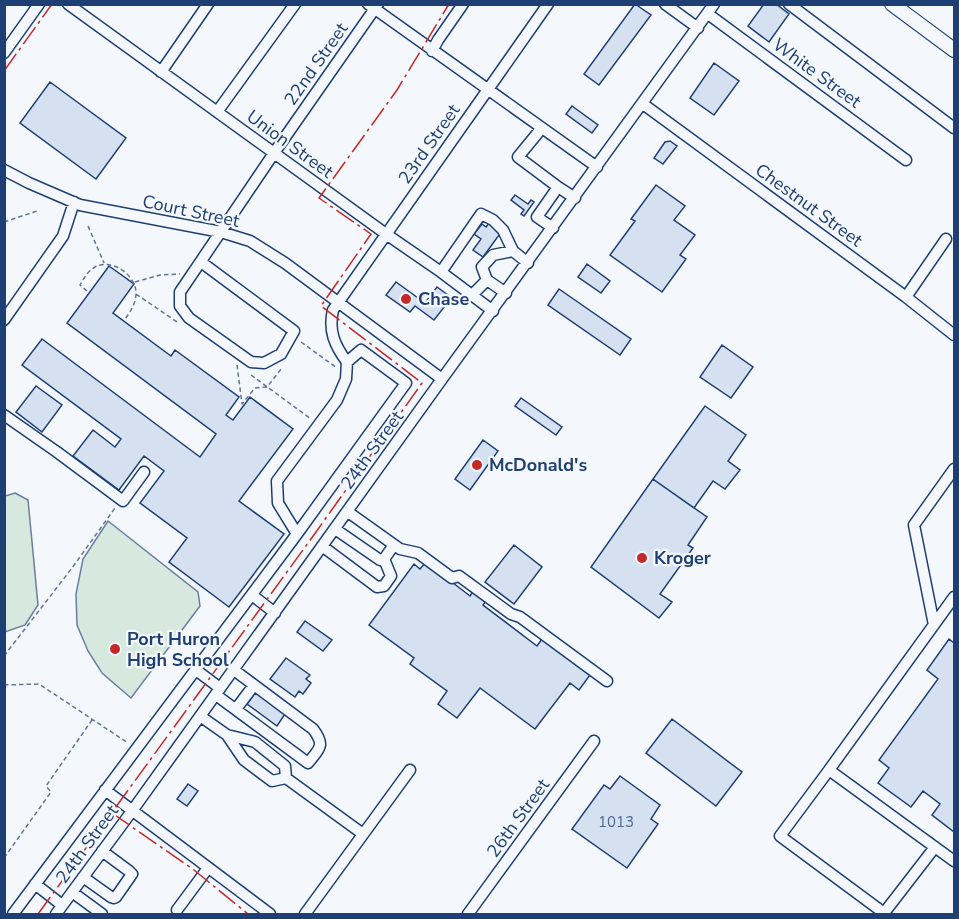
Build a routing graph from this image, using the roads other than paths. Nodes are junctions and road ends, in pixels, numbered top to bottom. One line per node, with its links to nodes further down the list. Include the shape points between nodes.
1 (39, 4): 15 (street)
2 (68, 4): 16 (street, Union Street)
3 (208, 4): 16 (street)
4 (295, 4): 19 (street)
5 (463, 4): 14 (street)
6 (548, 4): 17 (street, 23rd Street)
7 (665, 4): 12 (street)
8 (789, 4): 20 (street)
9 (892, 4): 13 (main road)
10 (373, 6): 14 (street); 22 (street, 22nd Street)
11 (711, 9): 12 (street, 24th Street); 23 (street, White Street)
12 (698, 28): 18 (street, 24th Street)
13 (954, 50)
14 (432, 51): 17 (street)
15 (4, 53)
16 (161, 72): 19 (street, Union Street)
17 (487, 90): 21 (street); 31 (street, 23rd Street)
18 (643, 104): 24 (street, 24th Street); 40 (street, Chestnut Street)
19 (217, 112): 22 (street, Union Street)
20 (954, 128)
21 (541, 129): 24 (street); 26 (street, via 518,157)
22 (274, 153): 30 (street, 22nd Street); 31 (street, Union Street)
23 (906, 160)
24 (597, 167): 27 (street, 24th Street)
25 (4, 170): 28 (street, Court Street)
26 (558, 187): 27 (street); 29 (street, via 537,217)
27 (575, 198): 29 (street, 24th Street)
28 (74, 202): 30 (street, Court Street); 43 (street, via 63,236)
29 (553, 228): 35 (street, 24th Street)
30 (221, 232): 34 (street, 22nd Street); 41 (street, Court Street, via 268,251)
31 (386, 234): 36 (street, Union Street); 41 (street, 23rd Street)
32 (946, 239): 40 (street)
33 (513, 250): 35 (street); 36 (street, via 503,230 481,214); 37 (street, via 493,255 482,267)
34 (201, 262): 34 (street, 22nd Street, via 180,292 180,306 189,318 251,362 264,363 280,354 294,332)
35 (528, 263): 38 (street, 24th Street)
36 (441, 272): 39 (street, Union Street)
37 (487, 280): 38 (street); 39 (street)
38 (506, 293): 42 (street, 24th Street)
39 (472, 295): 42 (street, Union Street)
40 (906, 297): 44 (street, Chestnut Street)
41 (338, 302): 45 (street, via 330,323); 46 (street, Court Street)
42 (493, 311): 46 (street, 24th Street)
43 (4, 320)
44 (954, 335)
45 (344, 366): 52 (street, via 346,379 337,400 277,481 278,503); 52 (street, via 361,350 406,383)
46 (442, 379): 50 (street, 24th Street)
47 (4, 415): 49 (street, via 120,500)
48 (954, 469): 59 (street, via 914,525)
49 (144, 472)
50 (348, 512): 51 (street, 24th Street); 53 (street)
51 (335, 529): 54 (street, 24th Street); 55 (street)
52 (297, 534): 56 (street)
53 (394, 545): 55 (street); 62 (street, via 418,553 452,578 459,576)
54 (322, 546): 55 (street, via 377,587 384,586 391,576); 58 (street, 24th Street)
55 (384, 559)
56 (252, 595): 58 (street); 60 (street)
57 (954, 597): 59 (street)
58 (275, 613): 61 (street, 24th Street)
59 (934, 626): 70 (street)
60 (196, 670): 64 (street); 72 (street)
61 (234, 670): 63 (street); 64 (street, 24th Street)
62 (607, 681)
63 (254, 685): 65 (street); 65 (street, via 314,729 320,738 318,750 308,763)
64 (218, 691): 65 (street); 66 (street, 24th Street)
65 (236, 710)
66 (200, 716): 67 (street); 73 (street, 24th Street)
67 (227, 735): 71 (street, via 255,742 285,766); 71 (street, via 244,760 272,781)
68 (594, 741): 89 (street, 26th Street)
69 (410, 770): 74 (street)
70 (829, 770): 75 (street); 75 (street, via 780,836 884,913)
71 (286, 778): 74 (street)
72 (105, 790): 73 (street); 80 (street)
73 (132, 811): 76 (street, 24th Street); 78 (street)
74 (363, 834): 88 (street)
75 (935, 847): 77 (street)
76 (102, 851): 79 (street, 24th Street); 79 (street, via 132,874 116,897)
77 (954, 861)
78 (208, 868): 83 (street); 87 (street)
79 (83, 877): 81 (street, 24th Street)
80 (35, 885): 82 (street); 85 (street)
81 (72, 892): 82 (street, 24th Street); 84 (street)
82 (62, 905): 86 (street, 24th Street)
83 (177, 910)
84 (97, 913)
85 (13, 915)
86 (56, 915)
87 (270, 915)
88 (305, 915)
89 (468, 915)

